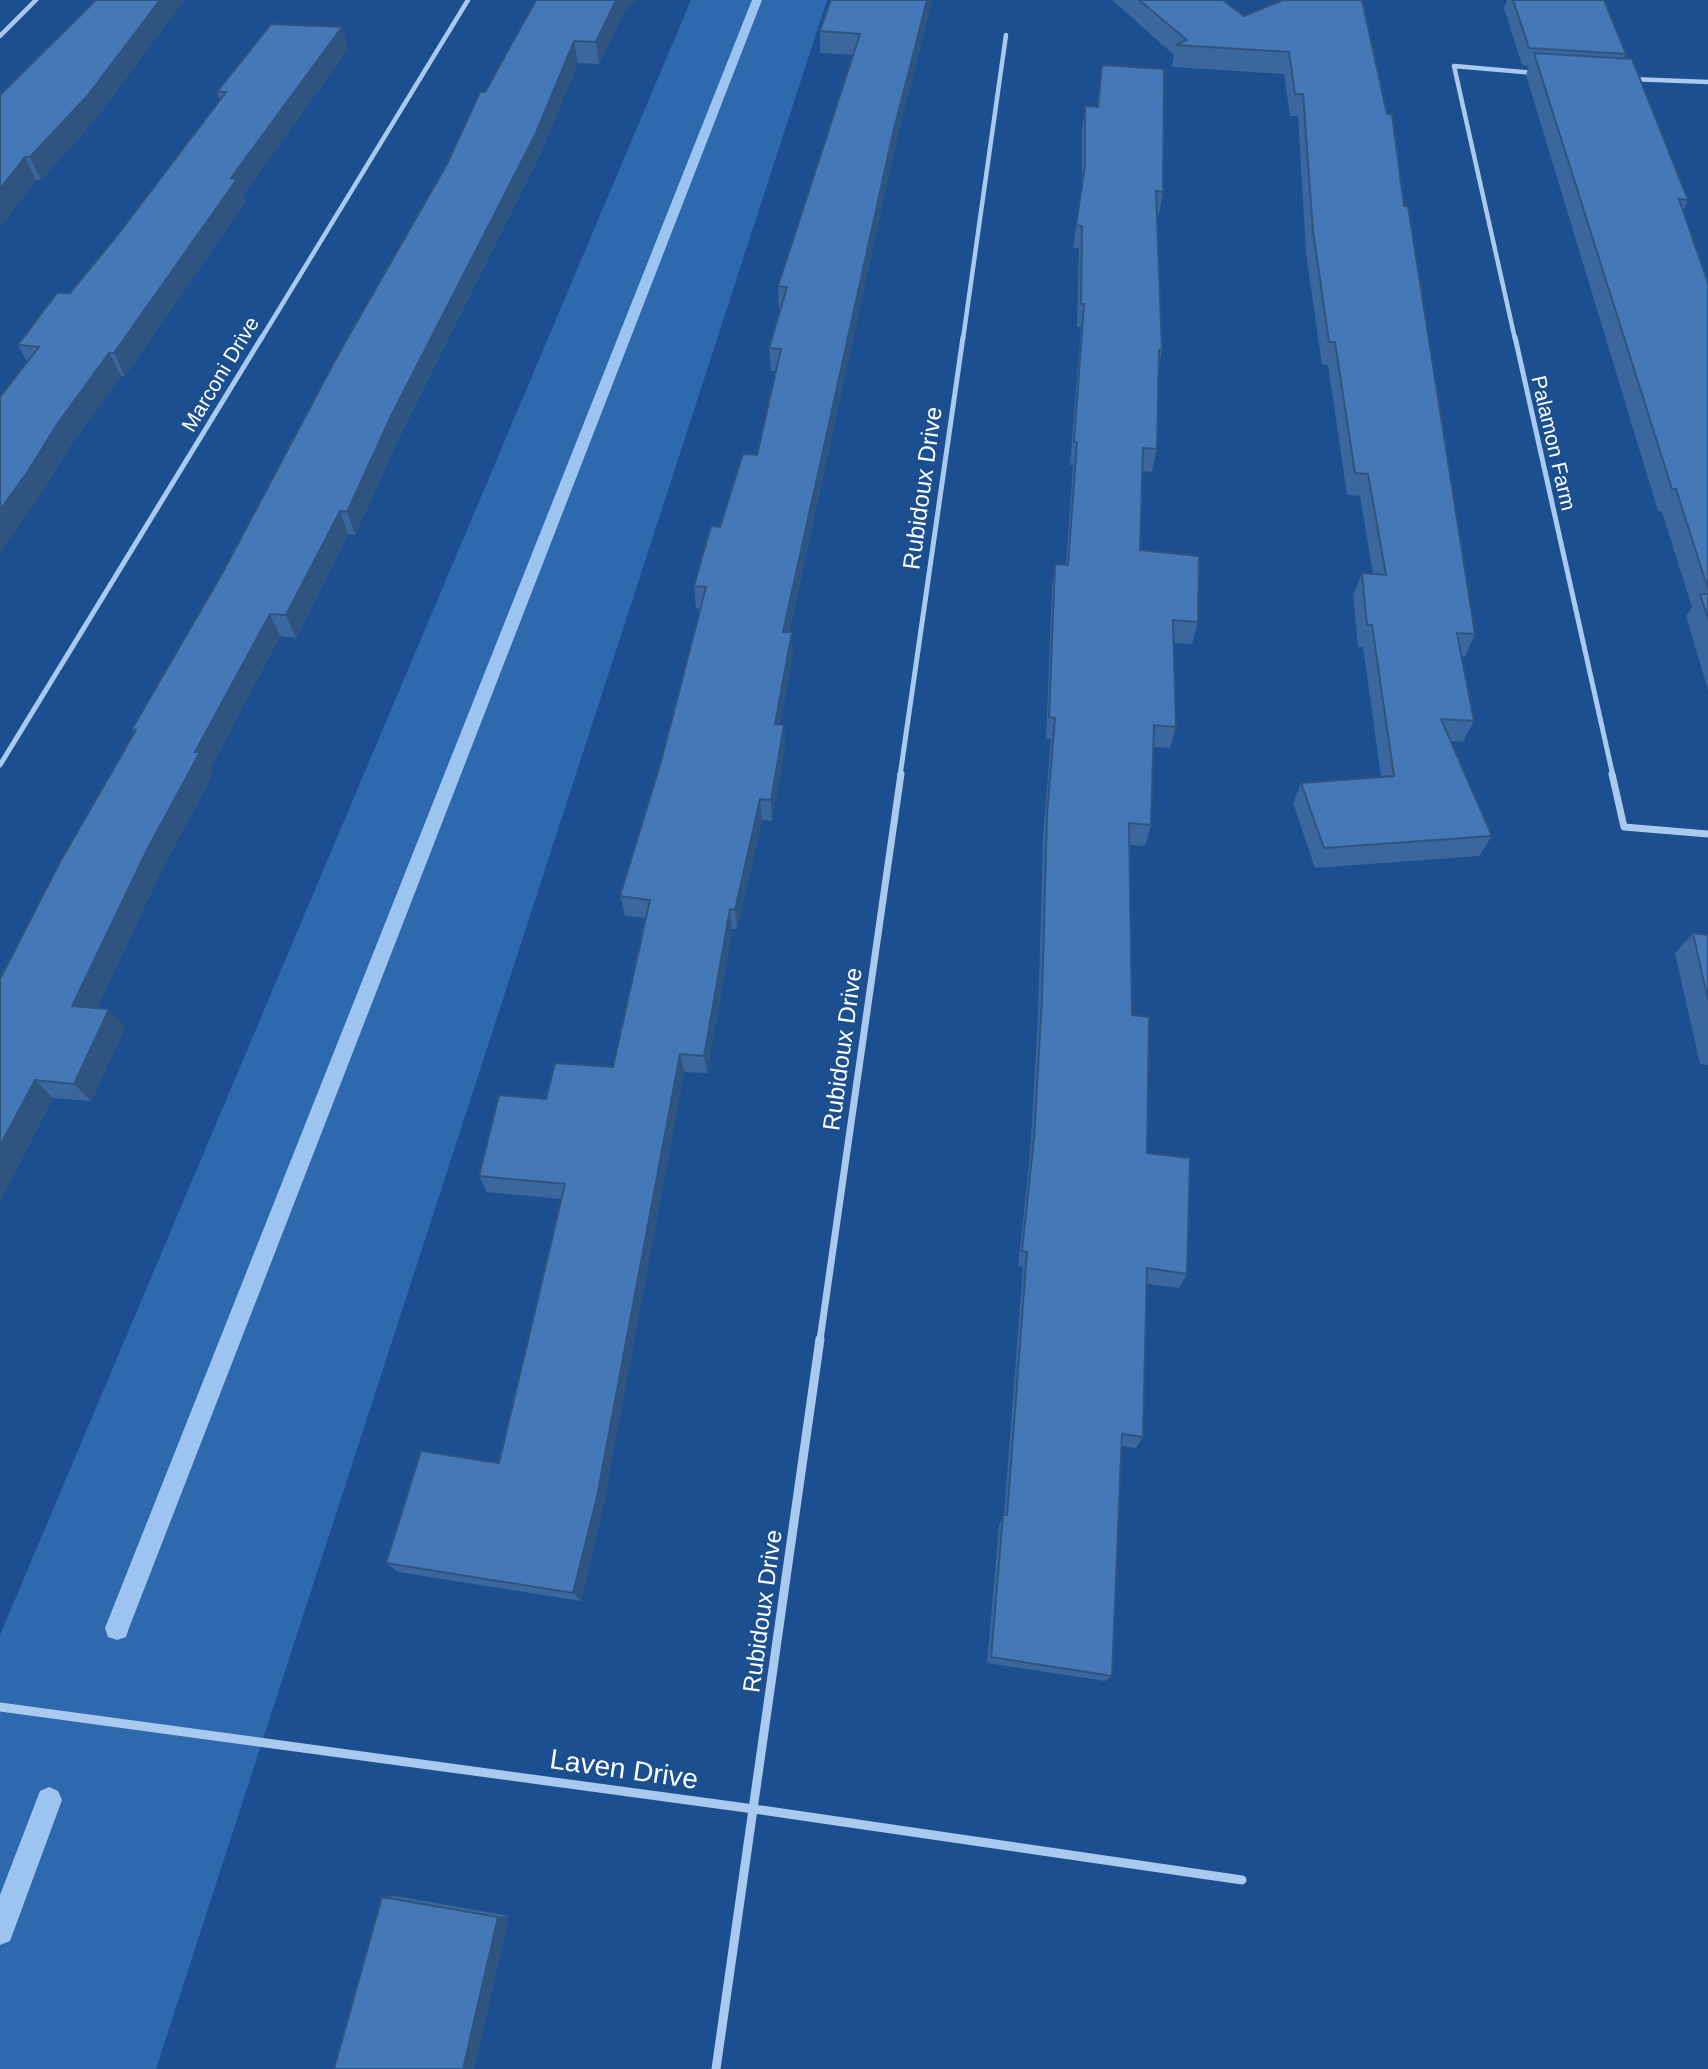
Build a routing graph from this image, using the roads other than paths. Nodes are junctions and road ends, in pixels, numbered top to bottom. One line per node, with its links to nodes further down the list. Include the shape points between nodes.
1 (36, 0): 4 (street)
2 (468, 0): 8 (street, Marconi Drive)
3 (1006, 35): 11 (street, Rubidoux Drive)
4 (0, 36)
5 (1546, 74): 9 (street, Palamon Farm, via 1454,66 1624,827)
6 (1624, 78): 7 (street)
7 (1708, 82)
8 (0, 765)
9 (1708, 834)
10 (0, 1707): 11 (street, Laven Drive)
11 (754, 1809): 12 (street, Laven Drive); 13 (street, Rubidoux Drive)
12 (1242, 1880)
13 (716, 2069)

